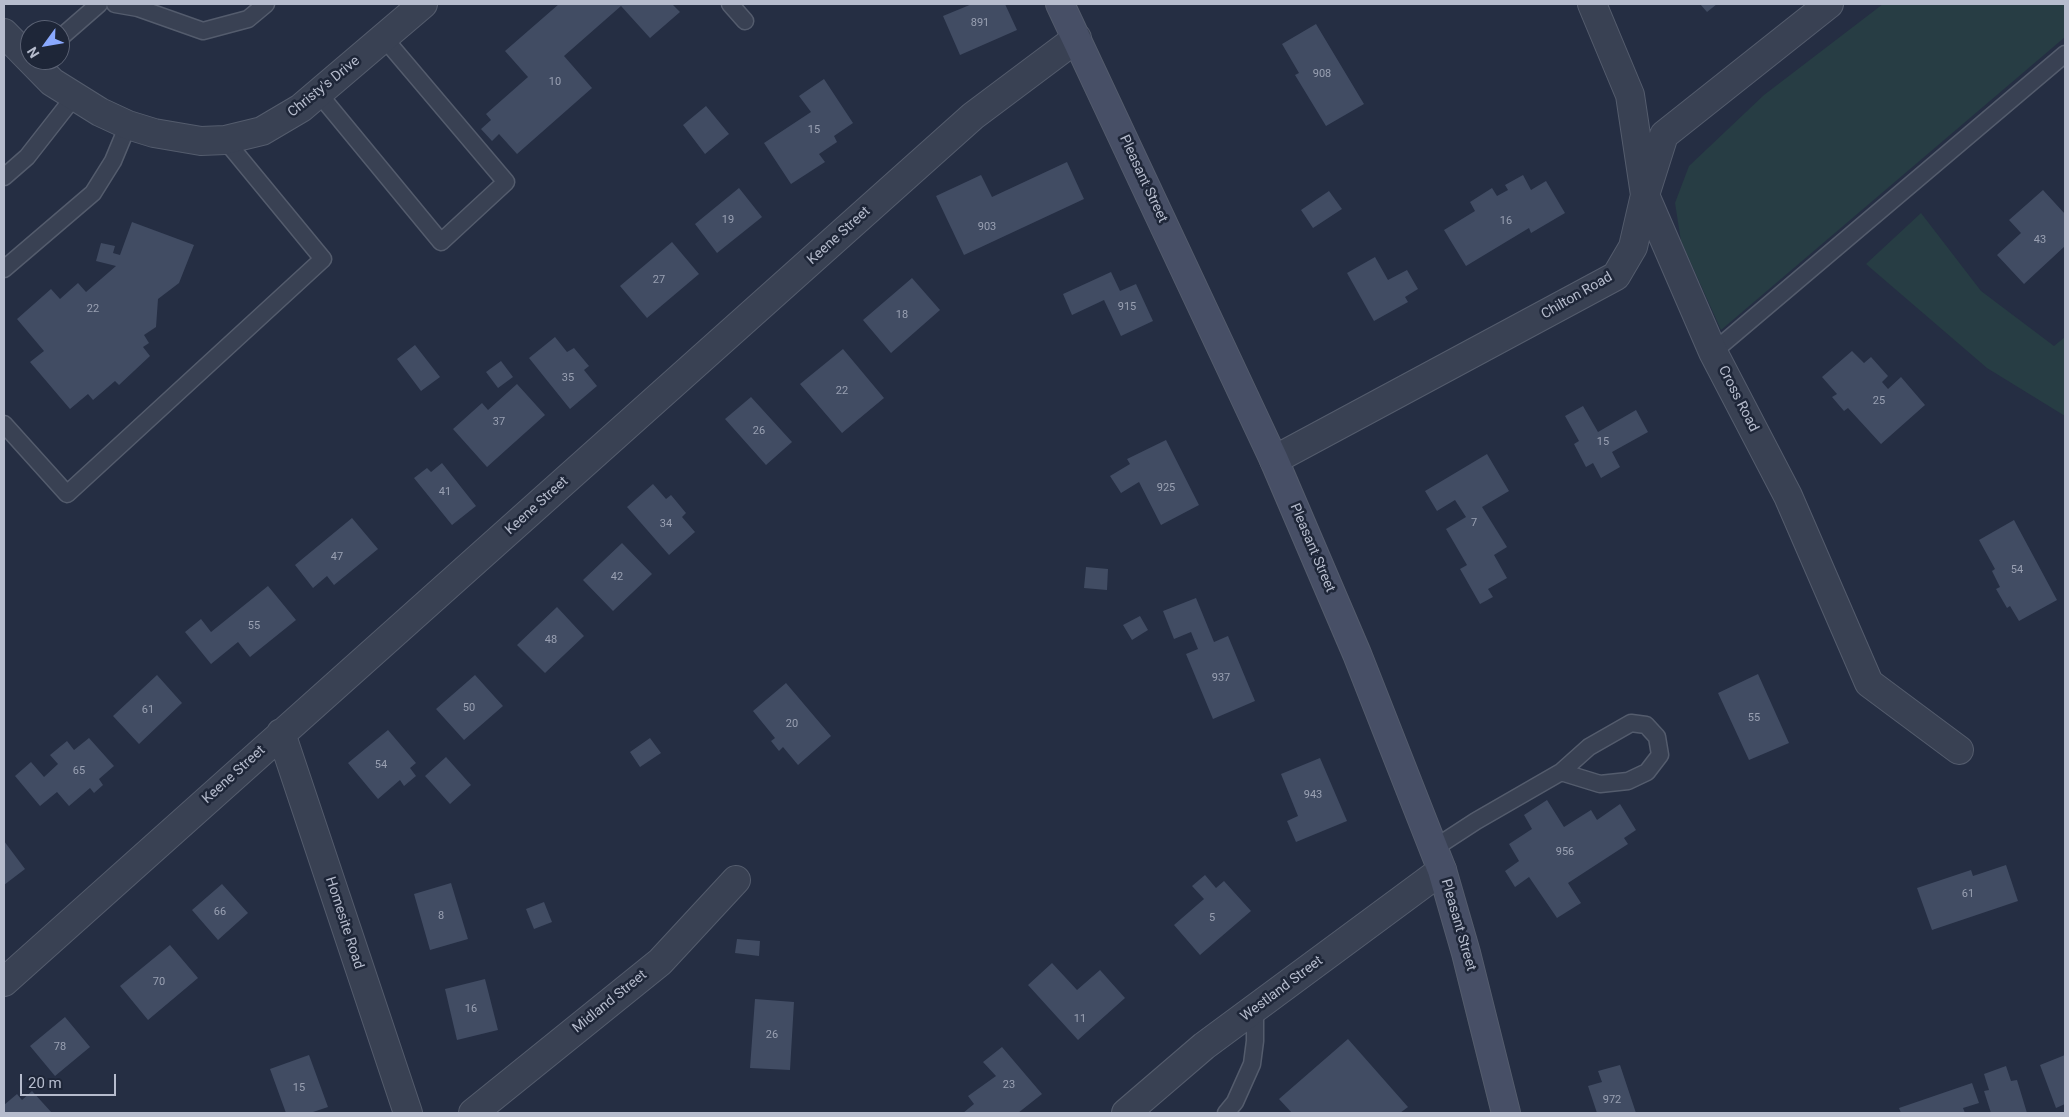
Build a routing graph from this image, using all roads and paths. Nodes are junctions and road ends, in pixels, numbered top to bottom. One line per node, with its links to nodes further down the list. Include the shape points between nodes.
1 (99, 4): 10 (lane)
2 (115, 4): 3 (lane, via 138,8 203,31 248,19)
3 (266, 4)
4 (423, 4): 12 (street, Christy's Drive)
5 (730, 4): 9 (lane)
6 (1060, 4): 13 (main road, Pleasant Street)
7 (1592, 4): 22 (street, Cross Road, via 1630,95)
8 (1829, 4): 22 (street, Chilton Road, via 1664,135)
9 (745, 21)
10 (70, 29)
11 (4, 33): 14 (street, Christy's Drive)
12 (384, 38): 17 (street, Christy's Drive); 17 (lane, via 506,182 441,242)
13 (1077, 38): 26 (main road, Pleasant Street); 27 (street, Keene Street, via 973,116)
14 (20, 48)
15 (2065, 54): 24 (lane)
16 (41, 70): 18 (street, Christy's Drive)
17 (319, 94): 20 (street, Christy's Drive, via 262,131)
18 (74, 97): 19 (street, Christy's Drive); 21 (lane, via 27,158)
19 (128, 125): 20 (street, Christy's Drive, via 178,138); 23 (lane, via 113,161 93,193)
20 (225, 140): 25 (lane, via 323,259 67,494)
21 (4, 177)
22 (1644, 195): 24 (street, Cross Road); 26 (street, Chilton Road, via 1633,247 1616,276)
23 (4, 270)
24 (1713, 352): 28 (street, Cross Road, via 1788,496 1869,683)
25 (4, 424)
26 (1274, 460): 30 (main road, Pleasant Street, via 1357,654)
27 (281, 733): 32 (street, Keene Street); 34 (street, Homesite Road)
28 (1959, 750)
29 (1561, 772): 29 (lane, via 1589,747 1631,723 1646,724 1657,737 1660,755 1647,772 1628,782 1600,784); 30 (lane, via 1476,821)
30 (1438, 859): 33 (street, Westland Street); 38 (main road, Pleasant Street, via 1466,953)
31 (736, 880): 35 (street, Midland Street, via 660,962)
32 (4, 982)
33 (1255, 1009): 36 (street, Westland Street, via 1204,1046); 37 (lane, via 1252,1064 1235,1102)
34 (408, 1113)
35 (473, 1113)
36 (1126, 1113)
37 (1226, 1113)
38 (1506, 1113)

